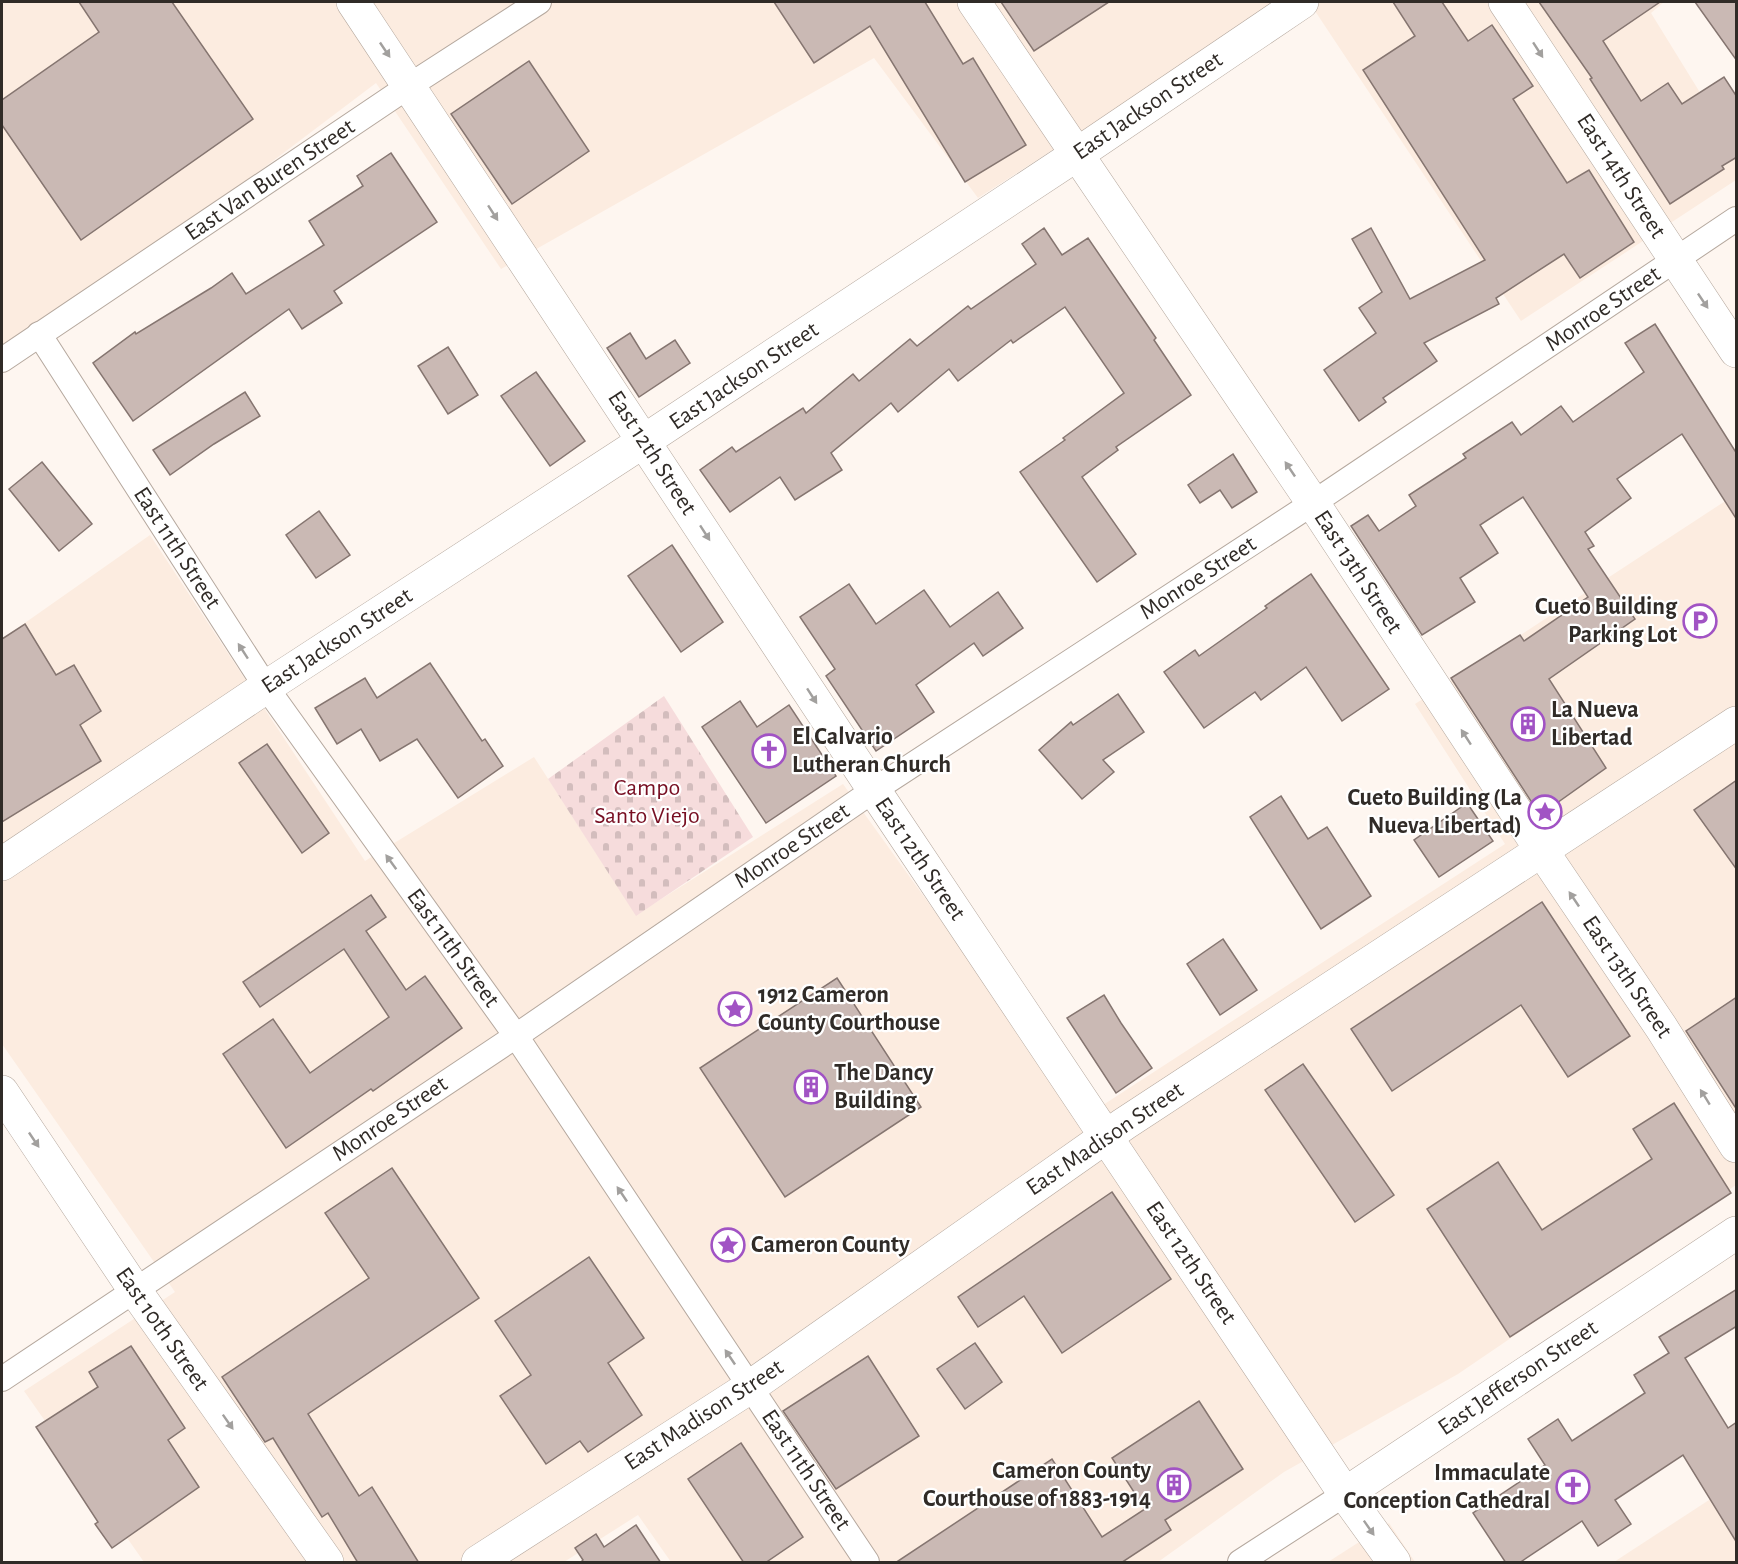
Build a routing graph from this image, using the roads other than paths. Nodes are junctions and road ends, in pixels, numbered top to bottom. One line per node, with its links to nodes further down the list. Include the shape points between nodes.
1 (353, 2): 6 (main road, East 12th Street, one-way to 6)
2 (539, 2): 6 (street, East Van Buren Street)
3 (974, 2): 7 (main road, East 13th Street)
4 (1302, 2): 7 (main road, East Jackson Street)
5 (1505, 2): 9 (main road, East 14th Street, one-way to 9)
6 (409, 86): 10 (street, East Van Buren Street); 13 (main road, East 12th Street, one-way to 13)
7 (1076, 155): 13 (main road, East Jackson Street); 14 (main road, East 13th Street, one-way to 7)
8 (1737, 219): 9 (street, Monroe Street)
9 (1676, 260): 11 (main road, East 14th Street, one-way to 11); 14 (street, Monroe Street)
10 (39, 334): 12 (street, East Van Buren Street); 15 (street, East 11th Street, one-way to 10)
11 (1737, 351)
12 (2, 360)
13 (644, 441): 15 (main road, East Jackson Street); 17 (main road, East 12th Street, one-way to 17)
14 (1313, 503): 17 (street, Monroe Street); 18 (main road, East 13th Street, one-way to 14)
15 (266, 687): 19 (main road, East Jackson Street); 20 (street, East 11th Street, one-way to 15)
16 (1737, 723): 18 (main road, East Madison Street)
17 (874, 790): 20 (street, Monroe Street); 22 (main road, East 12th Street)
18 (1542, 851): 22 (main road, East Madison Street); 23 (main road, East 13th Street, one-way to 18)
19 (2, 864)
20 (516, 1036): 25 (street, Monroe Street); 27 (street, East 11th Street, one-way to 20)
21 (2, 1092): 25 (main road, East 10th Street, one-way to 25)
22 (1107, 1136): 27 (main road, East Madison Street); 28 (main road, East 12th Street)
23 (1737, 1146)
24 (1737, 1233): 28 (main road, East Jefferson Street)
25 (134, 1289): 26 (street, Monroe Street); 29 (main road, East 10th Street, one-way to 29)
26 (2, 1379)
27 (750, 1387): 30 (main road, East Madison Street); 31 (street, East 11th Street)
28 (1345, 1494): 32 (street, East Jefferson Street); 33 (main road, East 12th Street, one-way to 33)
29 (327, 1563)
30 (478, 1563)
31 (867, 1563)
32 (1240, 1563)
33 (1394, 1563)

